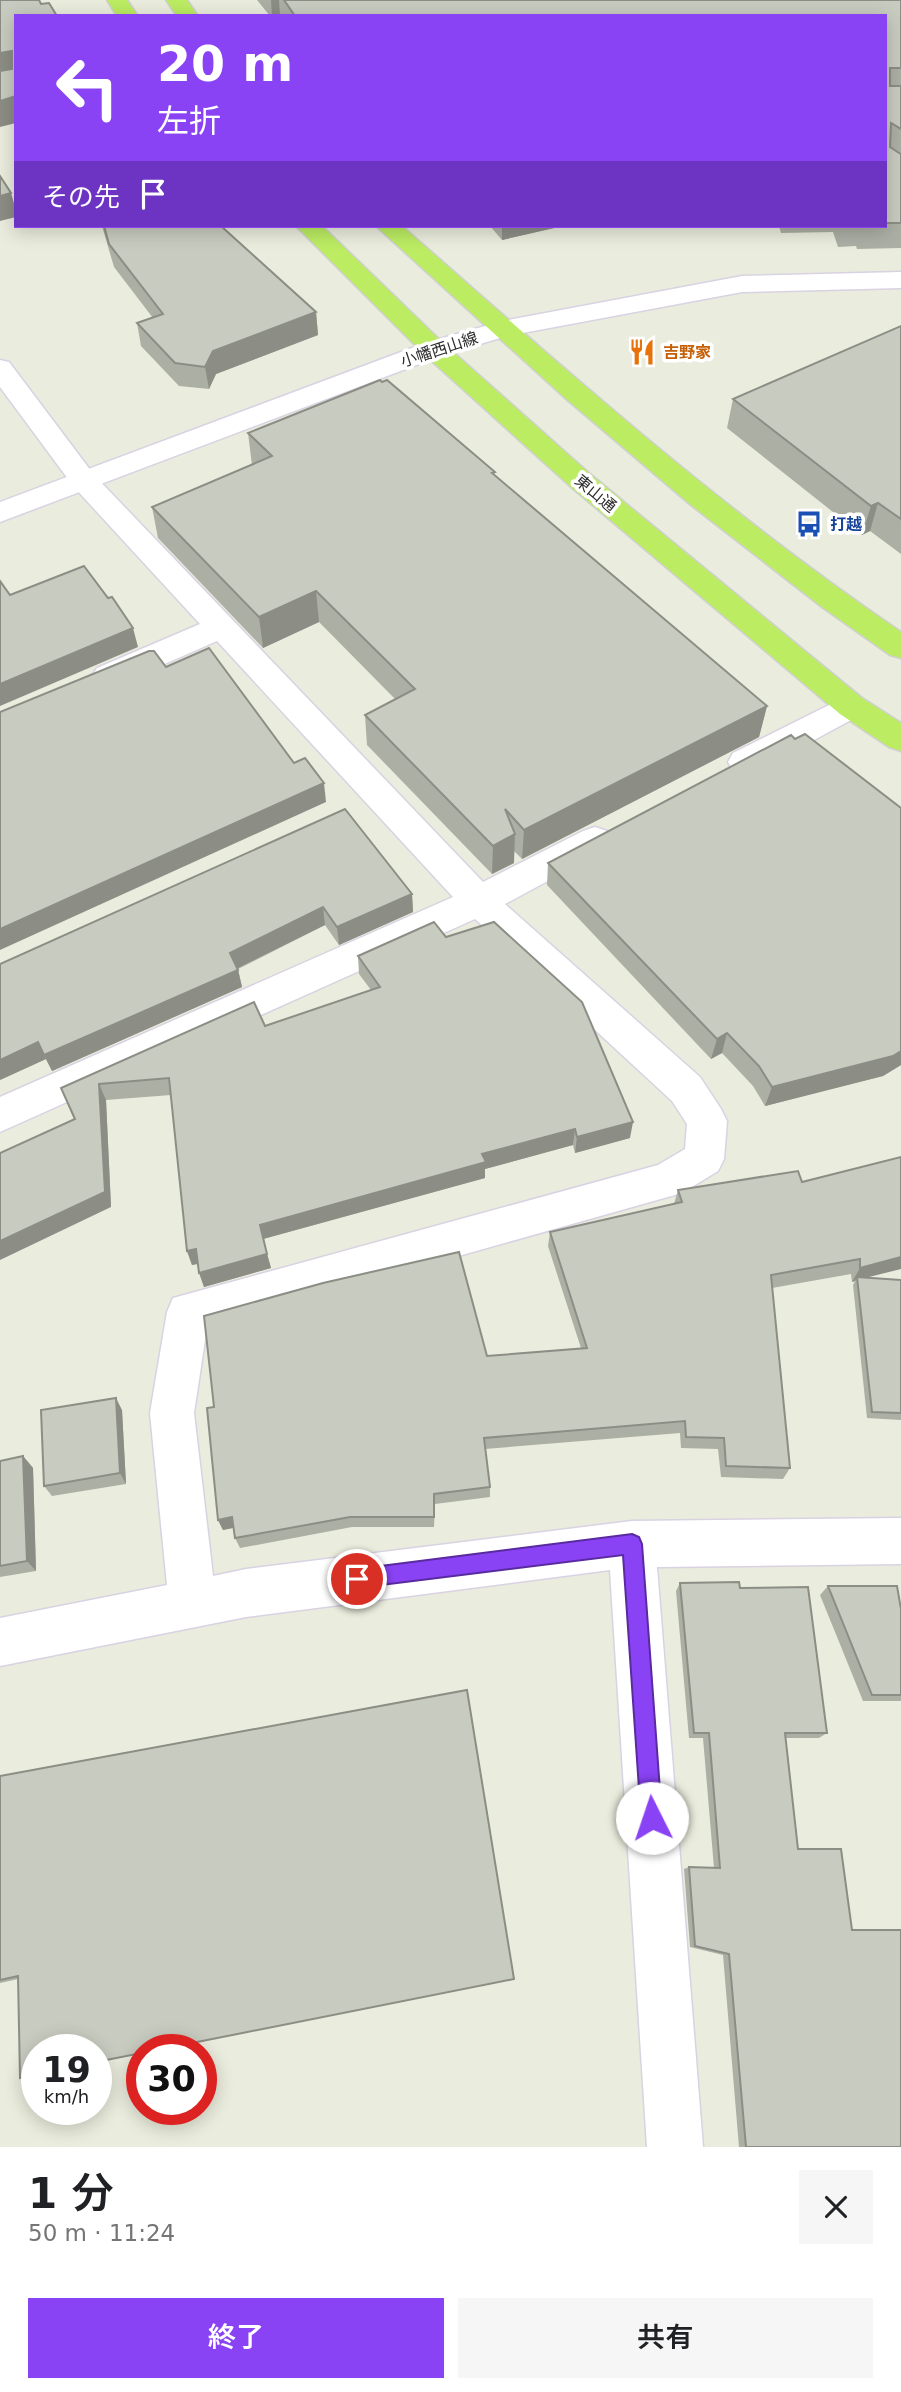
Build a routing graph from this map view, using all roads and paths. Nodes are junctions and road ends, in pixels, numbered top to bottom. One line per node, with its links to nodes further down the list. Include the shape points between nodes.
1 (311, 228): 5 (main road, 東山通)
2 (390, 228): 4 (main road)
3 (901, 280): 4 (street, 小幡西山線, via 742,284)
4 (503, 329): 5 (street, 小幡西山線); 10 (main road, via 635,446 851,614)
5 (434, 349): 7 (street, 小幡西山線); 12 (main road, 東山通, via 580,480)
6 (0, 368): 7 (street)
7 (84, 481): 8 (street, 小幡西山線); 9 (street)
8 (0, 513)
9 (221, 627): 11 (street); 16 (street, via 366,801)
10 (901, 647)
11 (86, 685)
12 (852, 706): 13 (main road, 東山通); 14 (street)
13 (901, 739)
14 (719, 775)
15 (623, 825): 16 (street)
16 (479, 901): 17 (street); 20 (street, via 686,1089 707,1121 705,1159 668,1180 188,1312 172,1413)
17 (0, 1115)
18 (632, 1544): 19 (street); 20 (street); 22 (street)
19 (891, 1552)
20 (192, 1603): 21 (street)
21 (0, 1642)
22 (675, 2147)

